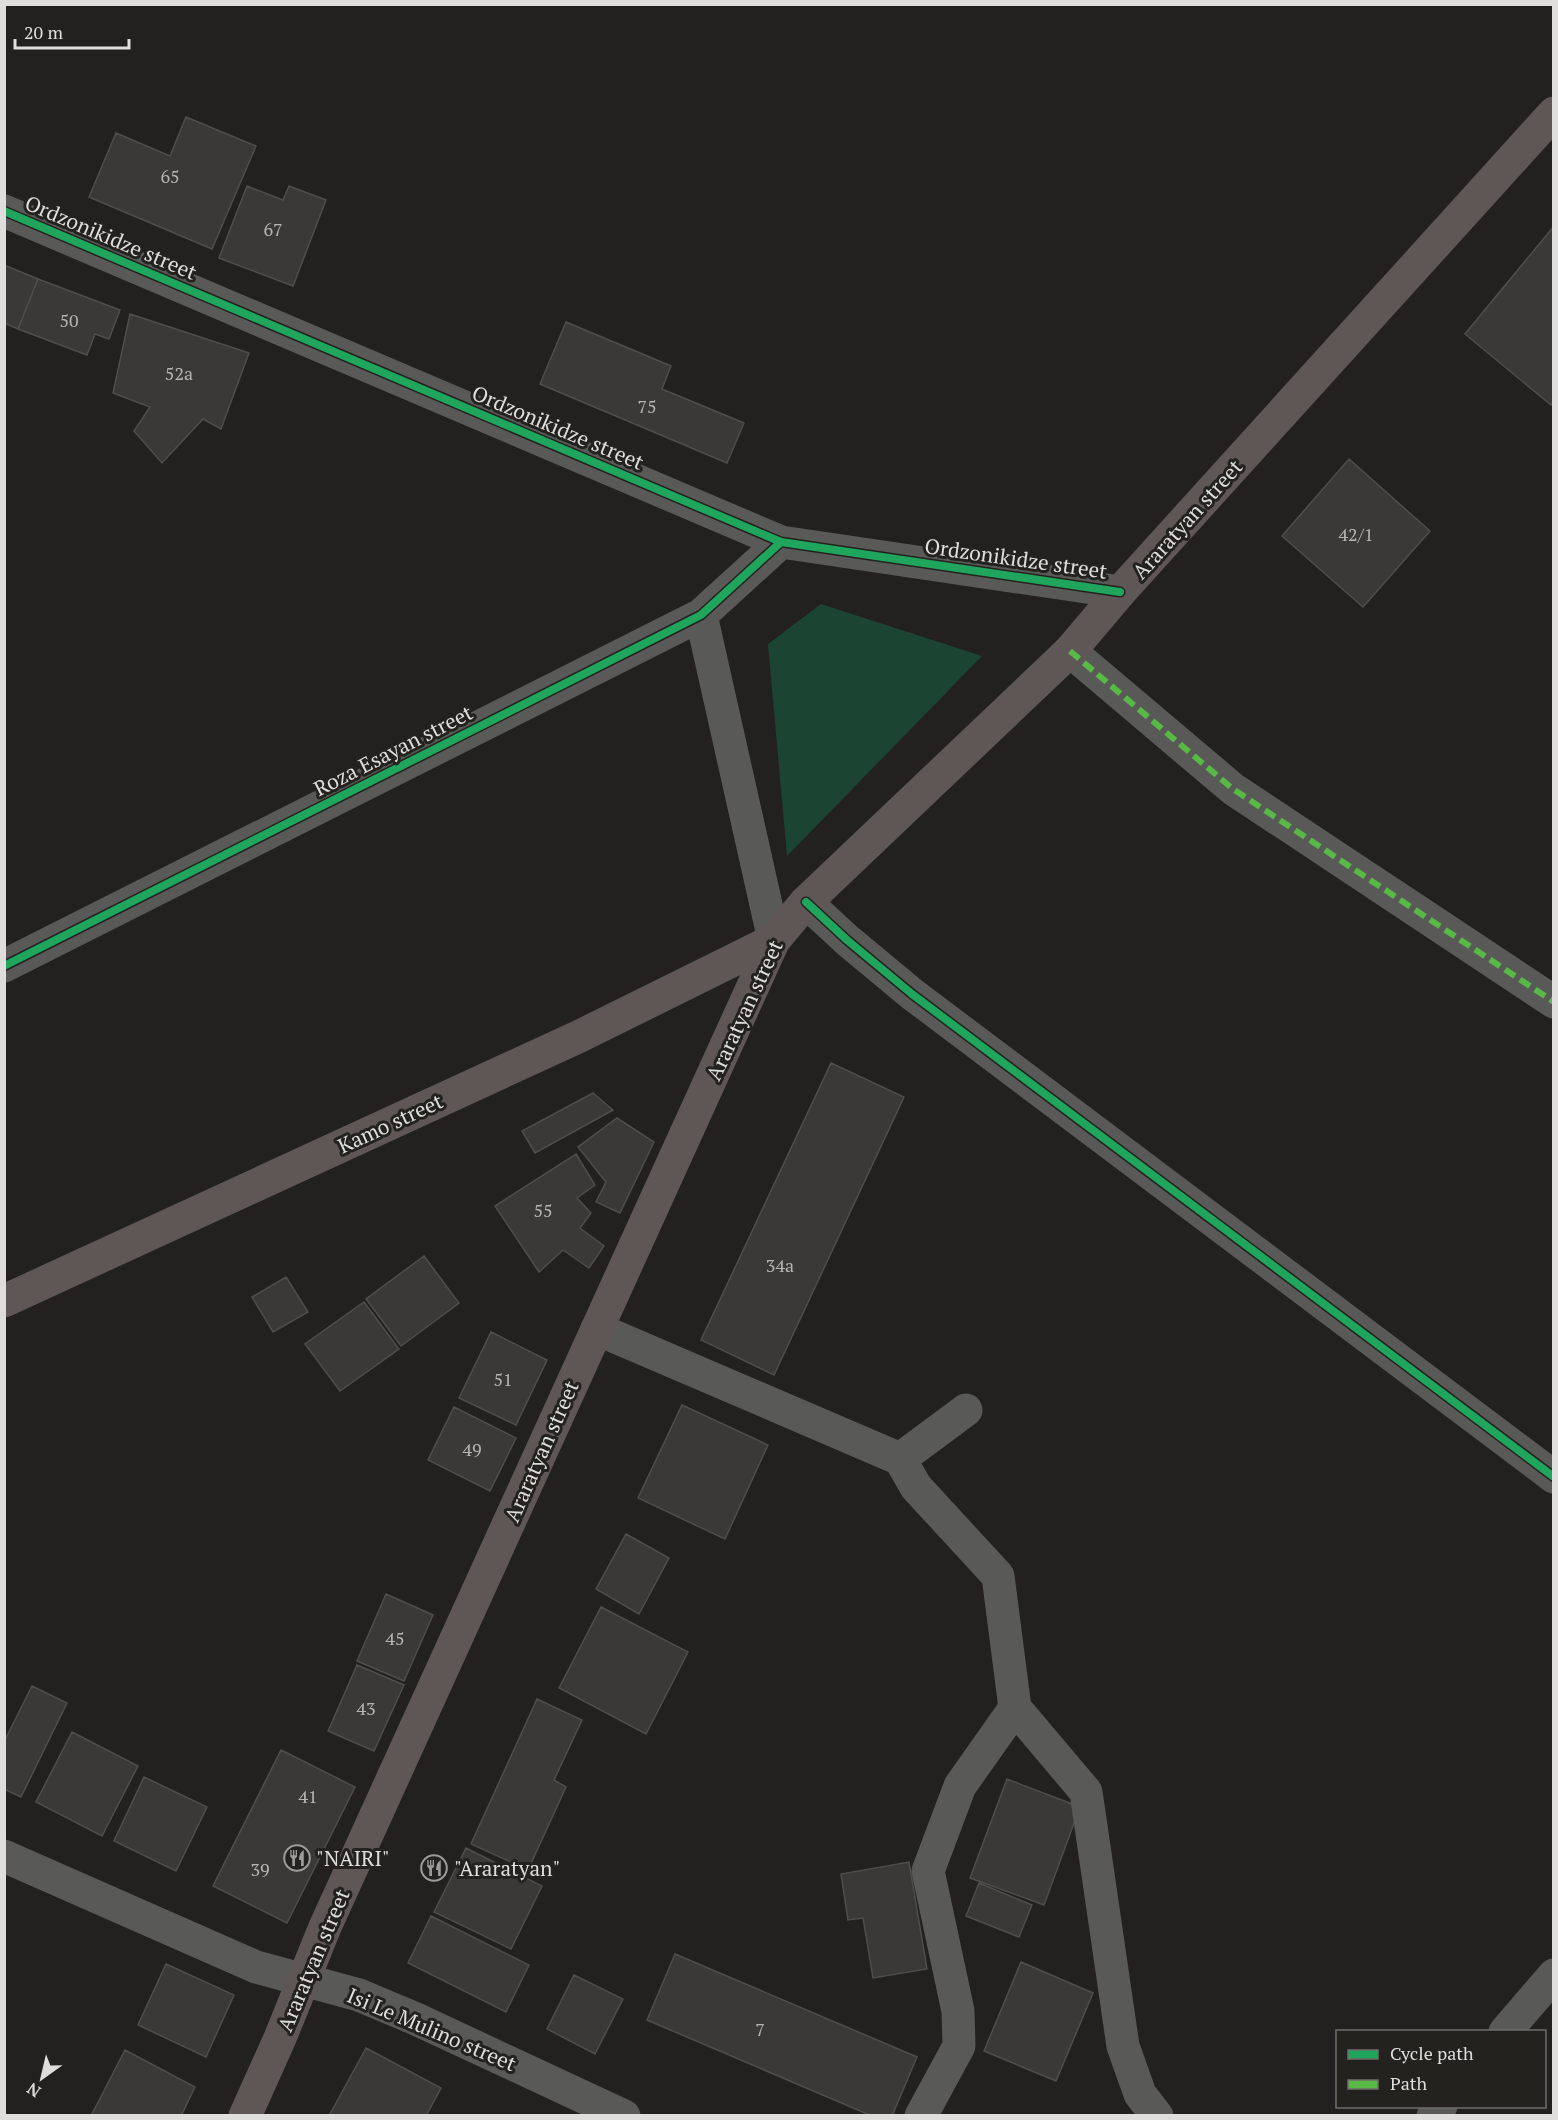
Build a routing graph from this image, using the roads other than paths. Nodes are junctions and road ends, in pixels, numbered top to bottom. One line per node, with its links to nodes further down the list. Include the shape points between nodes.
1 (1554, 113): 4 (main road, Araratyan street)
2 (4, 211): 3 (street, Ordzonikidze street)
3 (781, 542): 4 (street, Ordzonikidze street); 5 (street, Roza Esayan street)
4 (1120, 592): 6 (main road, Araratyan street)
5 (701, 615): 8 (street); 9 (street, Roza Esayan street)
6 (1070, 651): 7 (main road, Araratyan street); 10 (street, via 1233,789)
7 (806, 902): 8 (main road, Araratyan street); 15 (street, via 912,994)
8 (774, 940): 11 (main road, Kamo street, via 567,1042); 12 (main road, Araratyan street)
9 (4, 966)
10 (1554, 1002)
11 (4, 1301)
12 (597, 1329): 14 (street); 19 (main road, Araratyan street)
13 (966, 1410): 14 (street)
14 (900, 1459): 16 (street, via 916,1487 998,1576)
15 (1554, 1477)
16 (1015, 1708): 23 (street, via 960,1786 928,1871 958,2011 959,2046); 24 (street, via 1086,1792 1123,2046 1140,2094)
17 (4, 1856): 19 (street, Isi Le Mulino street, via 256,1967)
18 (1554, 1975): 20 (street)
19 (304, 1980): 21 (main road, Araratyan street); 22 (street, Isi Le Mulino street, via 359,1995 416,2019)
20 (1506, 2030)
21 (245, 2115)
22 (624, 2115)
23 (921, 2115)
24 (1157, 2115)

